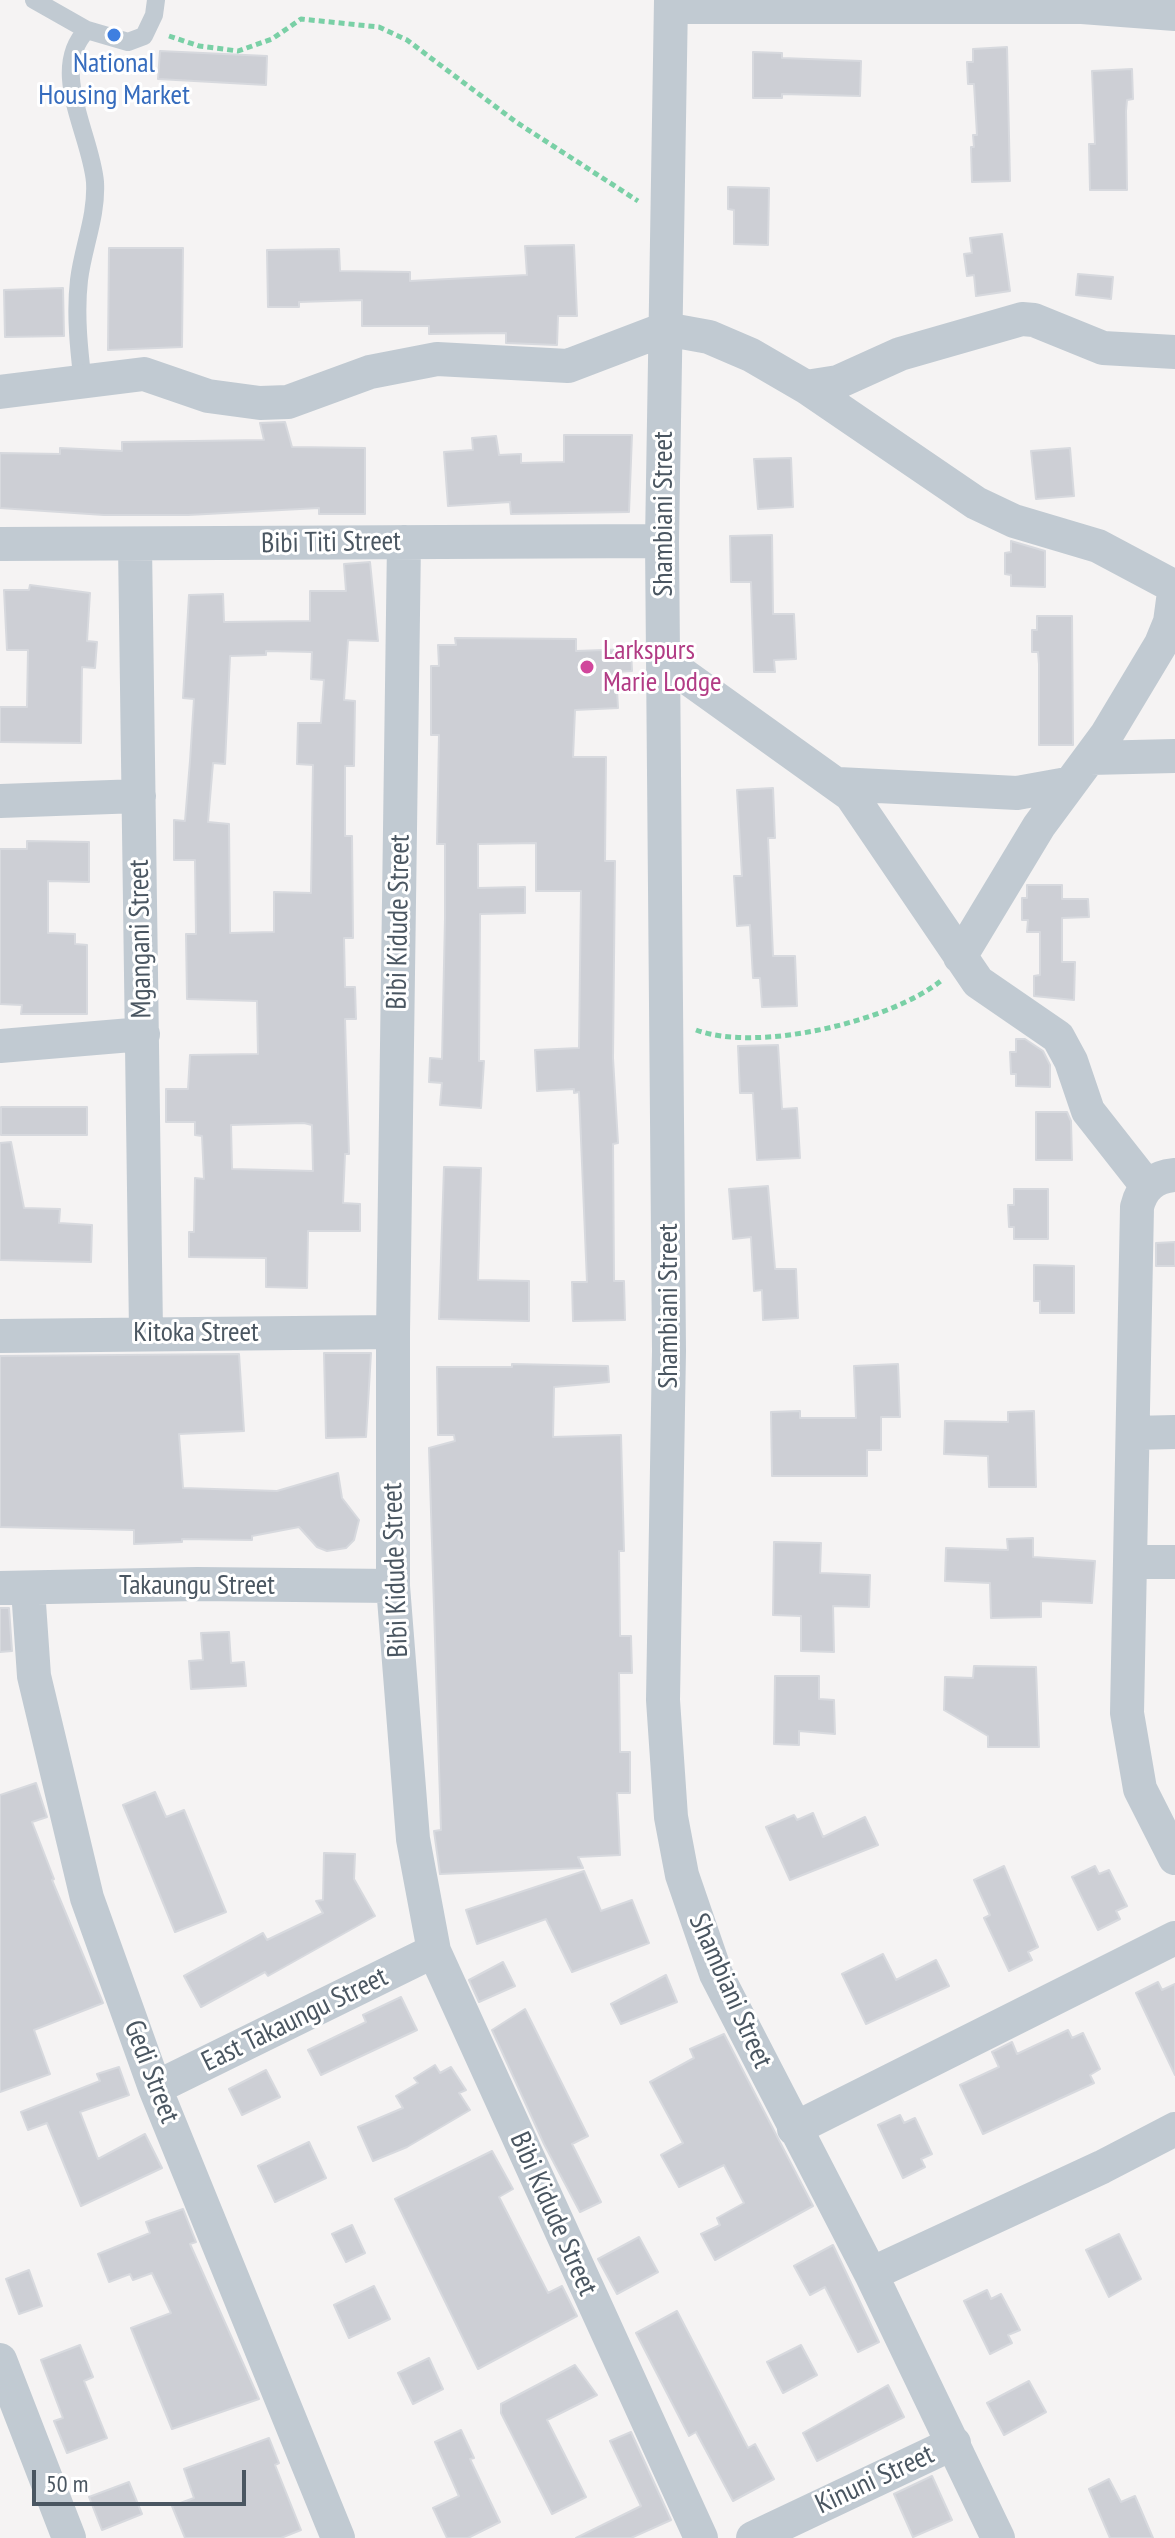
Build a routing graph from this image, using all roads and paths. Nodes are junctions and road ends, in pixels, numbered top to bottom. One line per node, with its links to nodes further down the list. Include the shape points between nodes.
1 (34, 0): 6 (lane)
2 (156, 0): 5 (lane)
3 (671, 4): 4 (street, via 1082,7); 7 (street, Shambiani Street)
4 (1175, 14)
5 (150, 29): 6 (lane, via 138,41 128,42); 7 (path, via 199,46 238,51 272,39 301,19 379,27 407,40 516,122)
6 (87, 30): 10 (lane, via 69,69 95,183 79,281)
7 (665, 217): 8 (street, Shambiani Street)
8 (665, 329): 10 (street, via 568,366 437,359 370,372 288,402 208,396 144,374); 11 (street, via 726,343); 13 (street, Shambiani Street)
9 (1175, 352): 11 (street, via 1103,348 1022,319 900,354 838,382)
10 (83, 384): 12 (street)
11 (806, 387): 17 (street, via 976,503 1014,521 1098,546)
12 (0, 392)
13 (662, 541): 14 (street, Bibi Titi Street); 19 (street, Shambiani Street)
14 (404, 542): 16 (street, Bibi Titi Street); 32 (street, Bibi Kidude Street)
15 (0, 544): 16 (street, Bibi Titi Street)
16 (135, 545): 24 (street, Mgangani Street)
17 (1174, 586): 18 (street)
18 (1171, 633): 21 (street)
19 (664, 661): 22 (street); 27 (street, Shambiani Street)
20 (1175, 756): 21 (street)
21 (1090, 758): 23 (street)
22 (838, 784): 23 (street, via 1007,793); 26 (street, via 851,795)
23 (1067, 784): 26 (street)
24 (139, 796): 25 (street); 28 (street, Mgangani Street)
25 (0, 801)
26 (960, 957): 27 (path, via 947,976 919,996 889,1011 821,1028 722,1037); 30 (street, via 988,990 1058,1037 1088,1111)
27 (666, 1016): 44 (street, Shambiani Street, via 669,1366 663,1700 671,1817 682,1875 711,1962)
28 (143, 1034): 29 (street); 31 (street, Mgangani Street)
29 (0, 1046)
30 (1161, 1180): 35 (street, via 1137,1207)
31 (146, 1332): 32 (street, Kitoka Street); 33 (street, Kitoka Street)
32 (393, 1332): 38 (street, Bibi Kidude Street)
33 (0, 1336)
34 (1175, 1432): 35 (street)
35 (1133, 1433): 36 (street)
36 (1132, 1562): 37 (street); 40 (street, via 1126,1669 1133,1765)
37 (1175, 1562)
38 (393, 1586): 39 (street, Takaungu Street); 42 (street, Bibi Kidude Street, via 413,1839)
39 (14, 1589): 43 (street, Gedi Street, via 87,1898)
40 (1175, 1858)
41 (1175, 1938): 44 (street)
42 (434, 1951): 43 (street, East Takaungu Street); 51 (street, Bibi Kidude Street)
43 (155, 2088): 50 (street, Gedi Street)
44 (794, 2129): 46 (street, Shambiani Street)
45 (1175, 2129): 46 (street)
46 (871, 2274): 48 (street, Shambiani Street)
47 (0, 2360): 49 (street)
48 (954, 2443): 52 (street, Kinuni Street); 53 (street, Shambiani Street)
49 (69, 2538)
50 (338, 2538)
51 (701, 2538)
52 (753, 2538)
53 (998, 2538)

